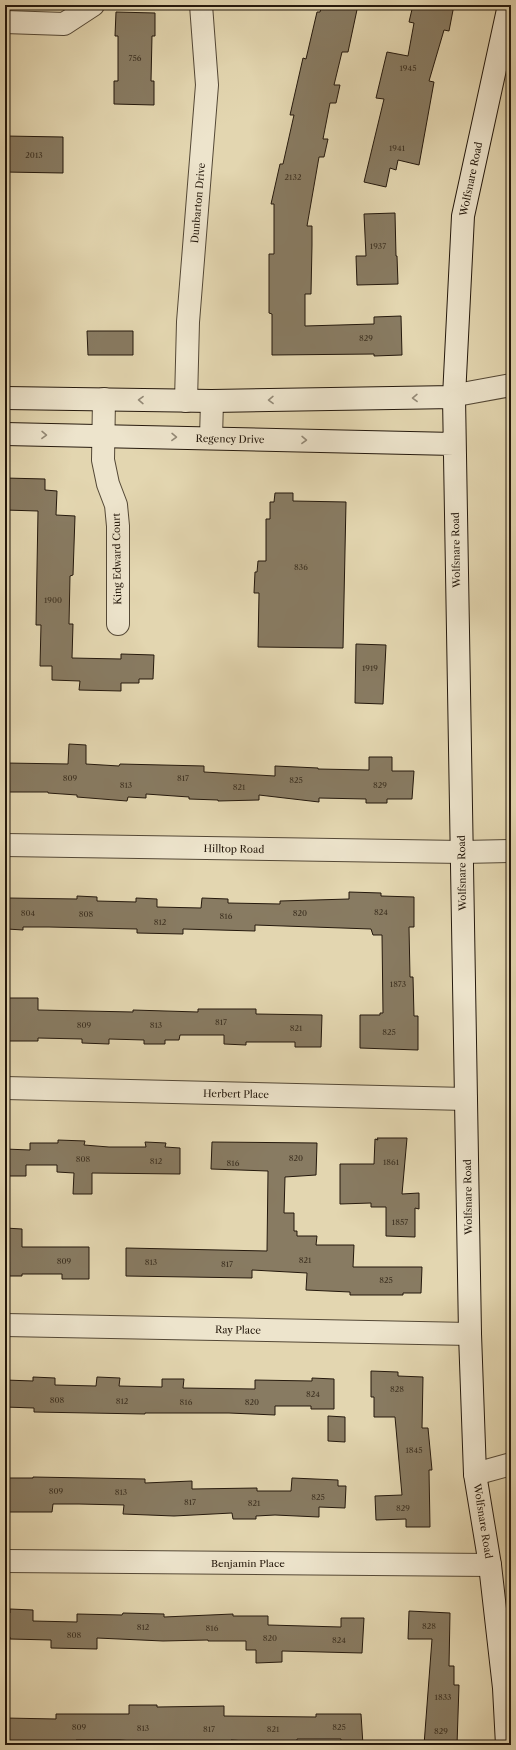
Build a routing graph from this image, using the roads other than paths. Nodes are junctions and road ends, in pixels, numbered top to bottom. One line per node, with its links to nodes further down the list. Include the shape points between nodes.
1 (93, 5): 4 (street, via 64,24)
2 (201, 5): 9 (street, Dunbarton Drive, via 207,86 188,322)
3 (509, 5): 6 (street, Wolfsnare Road, via 463,216)
4 (5, 22)
5 (511, 385): 6 (street)
6 (454, 397): 10 (street, one-way to 10); 14 (street, Wolfsnare Road)
7 (5, 398): 8 (street)
8 (104, 399): 9 (street, one-way to 8); 12 (street, King Edward Court)
9 (186, 401): 10 (street)
10 (212, 401): 13 (street)
11 (5, 434): 12 (street, Regency Drive, one-way to 12)
12 (103, 436): 13 (street, Regency Drive, one-way to 13); 15 (street, King Edward Court, via 103,460 116,505 118,526)
13 (211, 438): 14 (street, Regency Drive, one-way to 14)
14 (454, 444): 17 (street, Wolfsnare Road)
15 (118, 624)
16 (5, 845): 17 (street, Hilltop Road)
17 (462, 852): 18 (street, Hilltop Road); 20 (street, Wolfsnare Road)
18 (511, 852)
19 (5, 1088): 20 (street, Herbert Place)
20 (466, 1099): 22 (street, Wolfsnare Road)
21 (5, 1325): 22 (street, Ray Place)
22 (470, 1334): 24 (street, Wolfsnare Road)
23 (511, 1464): 24 (street)
24 (475, 1474): 26 (street, Wolfsnare Road)
25 (5, 1561): 26 (street, Benjamin Place)
26 (490, 1565): 27 (street, Wolfsnare Road, via 504,1688)
27 (507, 1745)

